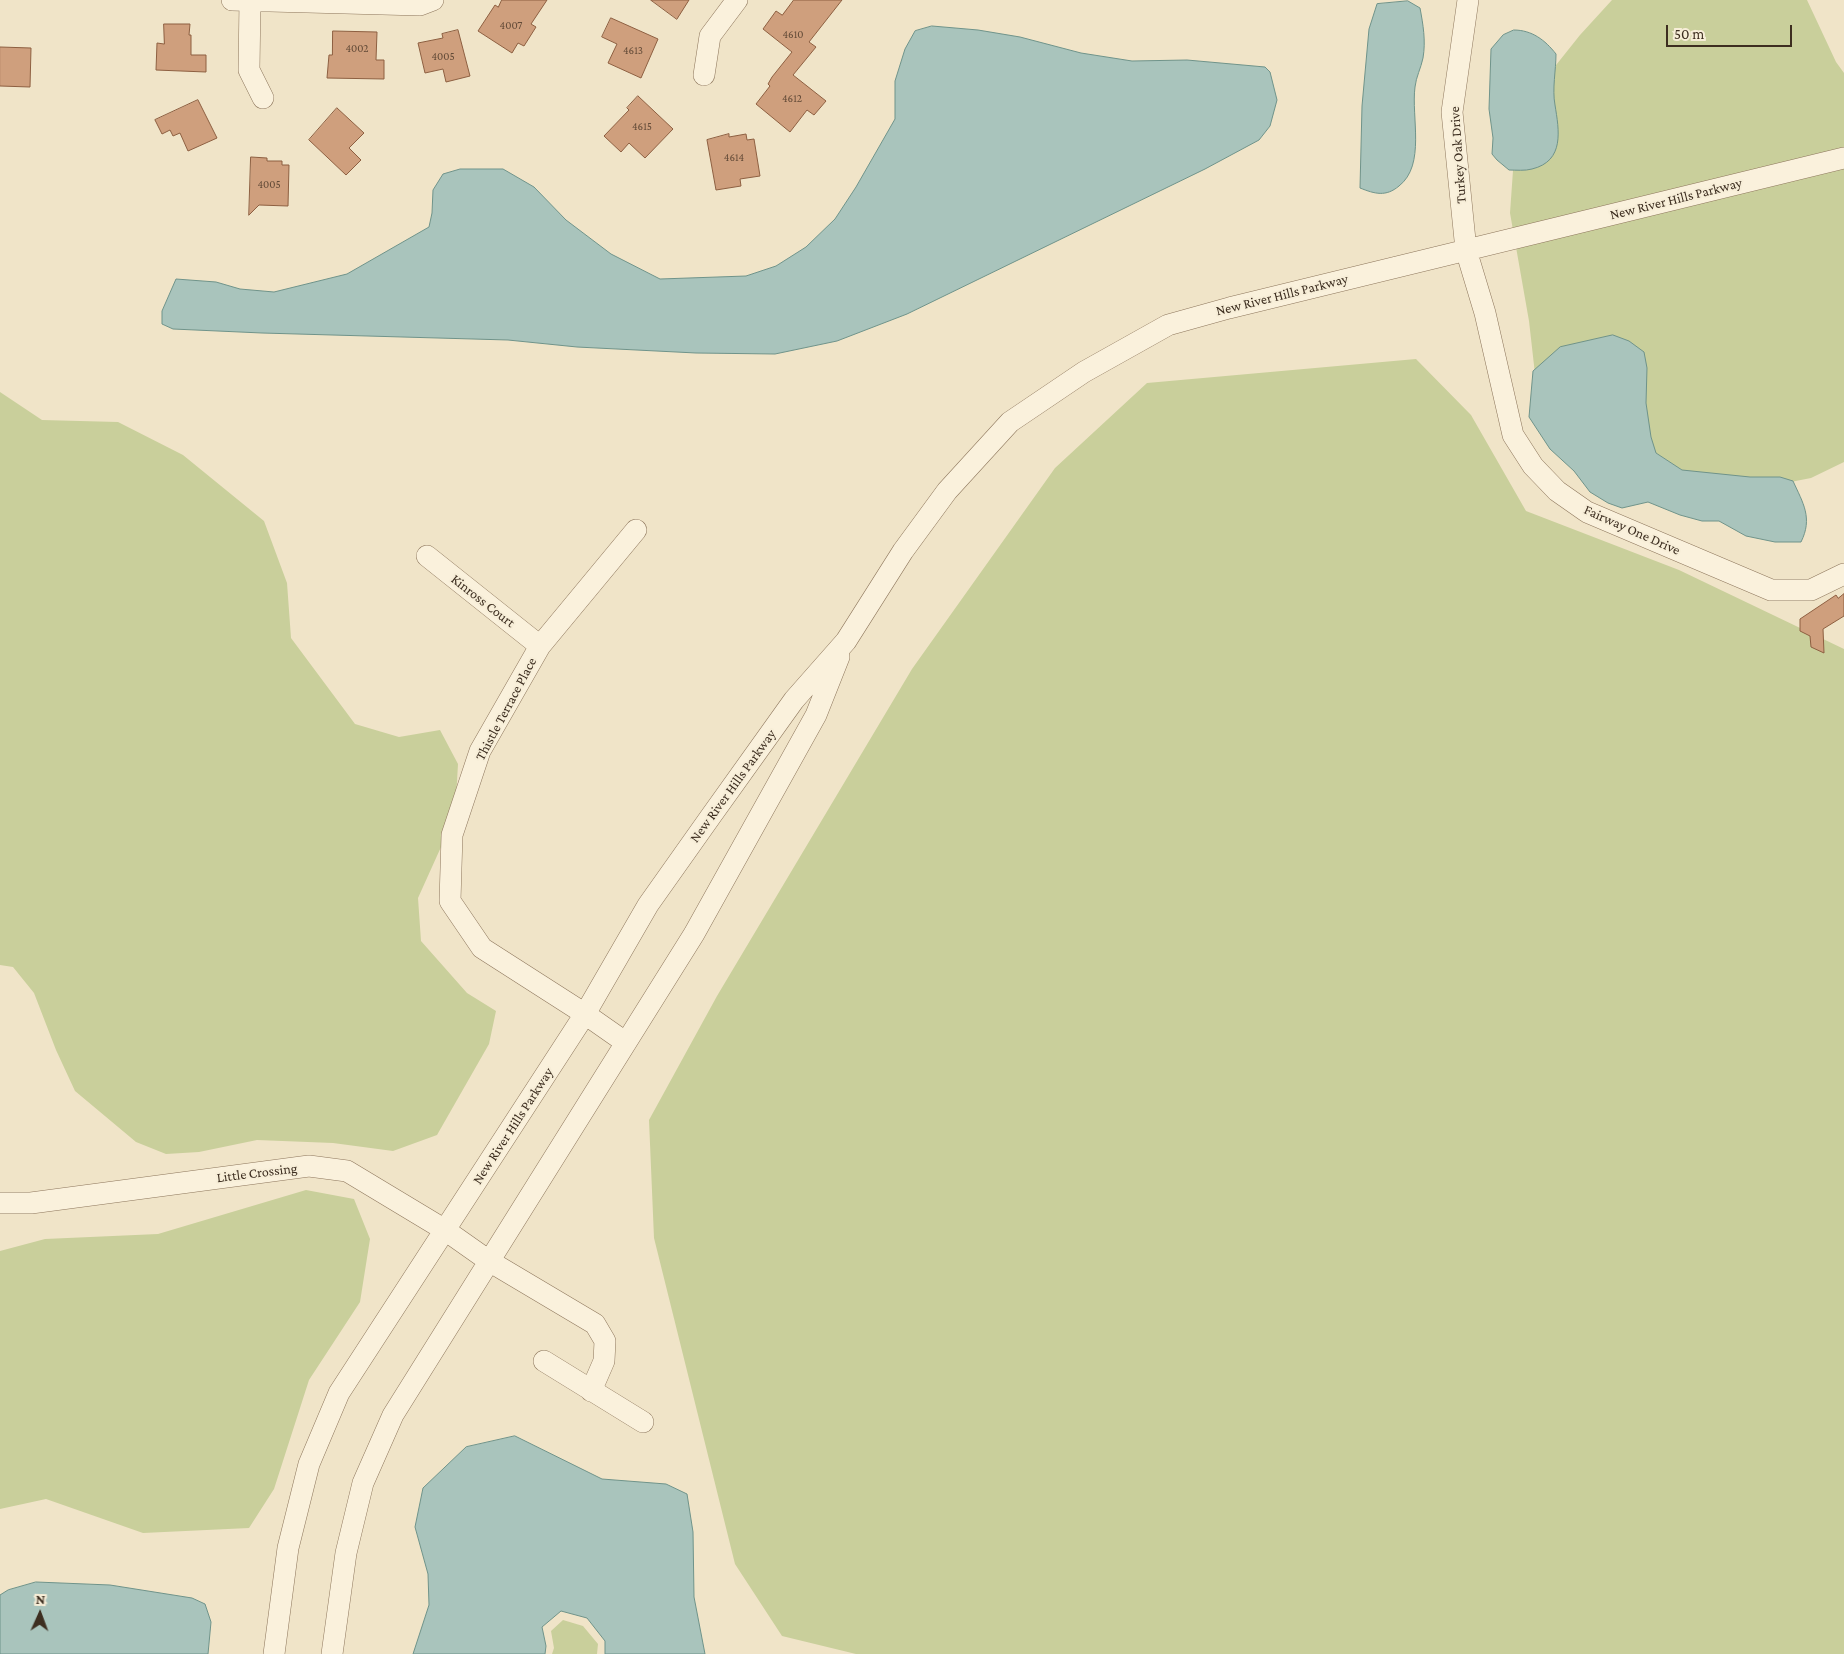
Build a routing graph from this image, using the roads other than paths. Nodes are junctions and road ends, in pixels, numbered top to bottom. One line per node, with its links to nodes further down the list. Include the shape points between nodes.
1 (232, 0): 2 (street)
2 (250, 0): 3 (street, via 420,6); 7 (street, via 249,70)
3 (433, 0)
4 (737, 0): 6 (street, via 710,36)
5 (1468, 0): 9 (street, Turkey Oak Drive, via 1452,112)
6 (704, 75)
7 (264, 98)
8 (1844, 158): 9 (street, New River Hills Parkway)
9 (1466, 250): 12 (street, Fairway One Drive, via 1485,313 1513,435 1532,466 1556,491 1587,512 1771,590 1811,590); 13 (street, New River Hills Parkway, via 1168,325 1084,372 1010,422 947,491 903,551)
10 (636, 530): 14 (street, Thistle Terrace Place)
11 (427, 556): 14 (street, Kinross Court)
12 (1844, 574)
13 (846, 641): 15 (street, New River Hills Parkway, via 794,700 648,905); 16 (street, New River Hills Parkway, via 816,715 756,824 694,934)
14 (540, 646): 15 (street, Thistle Terrace Place, via 480,751 452,835 450,901 482,948)
15 (585, 1014): 16 (street, Thistle Terrace Place); 18 (street, New River Hills Parkway)
16 (625, 1042): 19 (street, New River Hills Parkway)
17 (0, 1203): 18 (street, Little Crossing, via 31,1203 309,1166 347,1171)
18 (445, 1230): 19 (street, Little Crossing); 23 (street, New River Hills Parkway, via 339,1393 309,1464 288,1548)
19 (489, 1261): 21 (street, Little Crossing, via 595,1324 605,1341 604,1361); 24 (street, New River Hills Parkway, via 393,1415 363,1483 346,1553)
20 (544, 1361): 21 (street)
21 (591, 1391): 22 (street)
22 (643, 1422)
23 (274, 1654)
24 (332, 1654)

